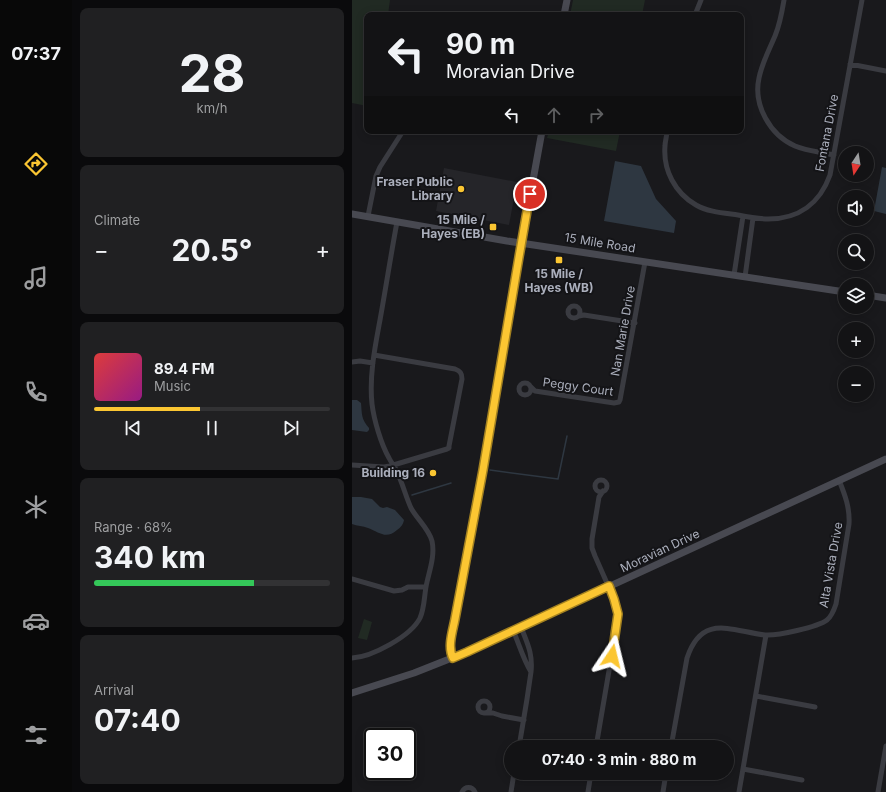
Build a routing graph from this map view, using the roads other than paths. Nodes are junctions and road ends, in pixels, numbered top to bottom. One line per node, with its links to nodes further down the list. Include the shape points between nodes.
1 (567, 0): 5 (street)
2 (701, 0): 6 (street)
3 (784, 0): 12 (street, via 778,28 759,79 760,104 772,129 788,142 803,148)
4 (862, 0): 7 (street, Fontana Drive)
5 (565, 12)
6 (696, 12)
7 (850, 64): 8 (street); 12 (street, Fontana Drive)
8 (886, 71)
9 (401, 134): 14 (street, via 376,176)
10 (541, 134): 18 (street)
11 (667, 134): 15 (street, Fontana Drive, via 666,165 681,193 697,206)
12 (834, 154): 16 (street, Fontana Drive, via 827,183 811,205 788,217)
13 (352, 214): 14 (street, 15 Mile Road)
14 (368, 216): 17 (street, 15 Mile Road)
15 (743, 216): 16 (street, Fontana Drive); 20 (street)
16 (753, 218): 21 (street)
17 (397, 222): 18 (street, 15 Mile Road); 27 (street)
18 (521, 243): 19 (street, 15 Mile Road); 48 (street, via 451,643 450,651)
19 (645, 262): 20 (street, 15 Mile Road); 26 (street, Nan Marie Drive)
20 (734, 275): 21 (street, 15 Mile Road)
21 (745, 277): 22 (street, 15 Mile Road)
22 (838, 291)
23 (874, 296): 24 (street)
24 (886, 298)
25 (581, 314): 26 (street)
26 (635, 323): 33 (street, Nan Marie Drive, via 621,398)
27 (374, 355): 29 (street); 36 (street, via 454,369 462,376 449,448)
28 (352, 362): 29 (street)
29 (373, 363): 36 (street, via 371,390 375,419)
30 (530, 386): 31 (street, Peggy Court); 32 (street, Peggy Court); 32 (street, Peggy Court, via 523,384 519,390 522,395)
31 (535, 391): 32 (street, Peggy Court); 33 (street, Peggy Court)
32 (529, 394)
33 (618, 402)
34 (886, 459): 37 (street, Moravian Drive)
35 (352, 465): 36 (street)
36 (394, 465): 43 (street, via 410,506 430,534 432,541 433,557)
37 (839, 480): 42 (street, Moravian Drive); 46 (street, Alta Vista Drive, via 850,515 832,615 822,624)
38 (596, 490): 39 (street); 39 (street, via 595,483 603,480 607,486); 40 (street)
39 (604, 491): 40 (street)
40 (599, 497): 42 (street, via 592,548)
41 (352, 579): 43 (street, via 394,591 408,587)
42 (609, 586): 44 (street, Moravian Drive); 58 (street, via 618,609 618,618)
43 (426, 587): 47 (street, via 420,619 407,634 365,656)
44 (520, 627): 45 (street, Moravian Drive); 49 (street, via 532,655)
45 (513, 630): 48 (street, Moravian Drive); 49 (street)
46 (766, 635): 51 (street); 59 (street, Alta Vista Drive, via 718,628 699,637 687,658)
47 (352, 658)
48 (453, 658): 50 (street, Moravian Drive)
49 (531, 672): 56 (street)
50 (352, 693)
51 (756, 696): 52 (street); 61 (street)
52 (816, 707)
53 (490, 708): 54 (street); 54 (street, via 486,701 478,703 478,711); 55 (street)
54 (486, 713): 55 (street)
55 (493, 713): 56 (street)
56 (524, 720): 57 (street)
57 (520, 740)
58 (597, 740)
59 (672, 740)
60 (886, 746): 66 (street)
61 (743, 769): 65 (street); 73 (street)
62 (513, 780): 70 (street)
63 (590, 780): 71 (street)
64 (665, 780): 72 (street)
65 (802, 780)
66 (880, 781): 67 (street); 74 (street)
67 (886, 782)
68 (462, 792): 69 (street, via 469,787)
69 (475, 792)
70 (511, 792)
71 (588, 792)
72 (663, 792)
73 (739, 792)
74 (878, 792)

